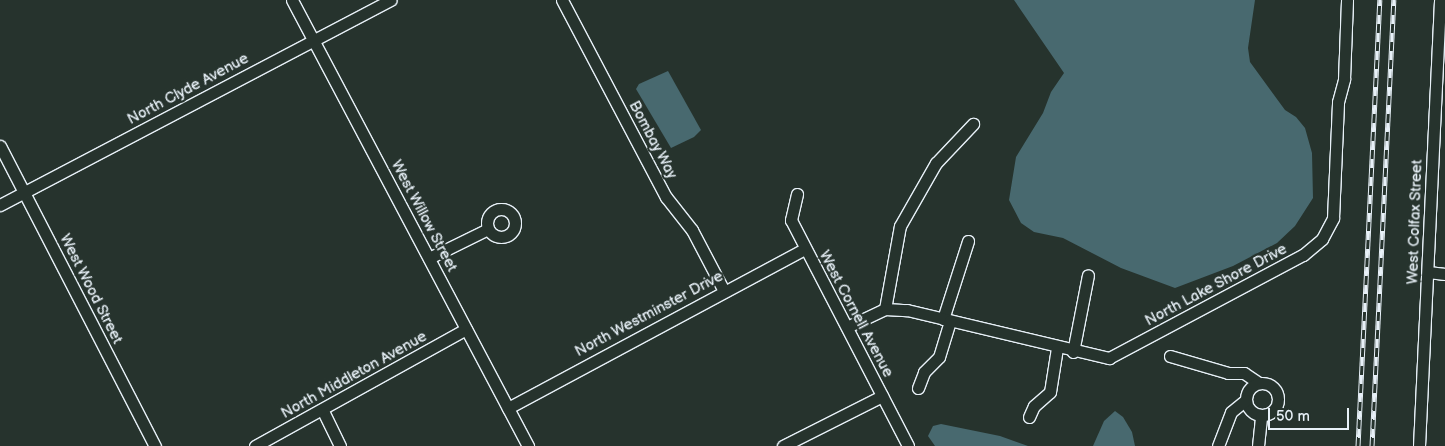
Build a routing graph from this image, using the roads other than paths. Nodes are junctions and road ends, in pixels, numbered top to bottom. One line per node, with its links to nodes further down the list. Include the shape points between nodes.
1 (292, 0): 7 (street, West Willow Street)
2 (390, 0): 7 (street, North Clyde Avenue)
3 (562, 0): 20 (street, Bombay Way, via 666,197 692,230)
4 (1347, 0): 26 (street, North Lake Shore Drive, via 1332,218 1322,239 1303,255 1109,358)
5 (1440, 0): 6 (street, West Colfax Street)
6 (1442, 16): 17 (street, West Colfax Street)
7 (313, 39): 10 (street, North Clyde Avenue); 16 (street, West Willow Street)
8 (973, 124): 21 (street, via 936,163 900,226)
9 (0, 146): 10 (street, West Wood Street)
10 (25, 193): 12 (street, North Clyde Avenue); 36 (street, West Wood Street)
11 (797, 194): 15 (street, West Cornell Avenue, via 791,220)
12 (0, 206)
13 (488, 229): 16 (street)
14 (968, 241): 22 (street)
15 (805, 249): 20 (street, North Westminster Drive); 23 (street, West Cornell Avenue)
16 (429, 258): 24 (street, West Willow Street)
17 (1428, 272): 18 (street); 44 (street, West Colfax Street)
18 (1445, 274)
19 (1088, 275): 26 (street)
20 (724, 291): 32 (street, North Westminster Drive)
21 (885, 309): 22 (street, North Lake Shore Drive, via 907,310); 23 (street, North Lake Shore Drive)
22 (946, 320): 25 (street, North Lake Shore Drive); 29 (street, via 939,357 924,372)
23 (846, 326): 30 (street, West Cornell Avenue)
24 (466, 330): 32 (street, West Willow Street); 33 (street, North Middleton Avenue)
25 (1057, 348): 26 (street, North Lake Shore Drive); 35 (street, via 1050,392 1034,406)
26 (1073, 352)
27 (1170, 356): 28 (street, via 1228,373 1244,373)
28 (1259, 383): 31 (street, via 1251,387); 34 (street, via 1270,385 1278,398 1273,412)
29 (918, 388)
30 (882, 396): 40 (street); 41 (street, West Cornell Avenue)
31 (1246, 400): 34 (street, via 1250,410); 42 (street, via 1231,412)
32 (508, 408): 39 (street, West Willow Street)
33 (323, 411): 37 (street, North Middleton Avenue); 38 (street)
34 (1261, 416): 43 (street)
35 (1030, 417)
36 (154, 446)
37 (255, 446)
38 (340, 446)
39 (528, 446)
40 (782, 446)
41 (908, 446)
42 (1218, 446)
43 (1258, 446)
44 (1419, 446)

